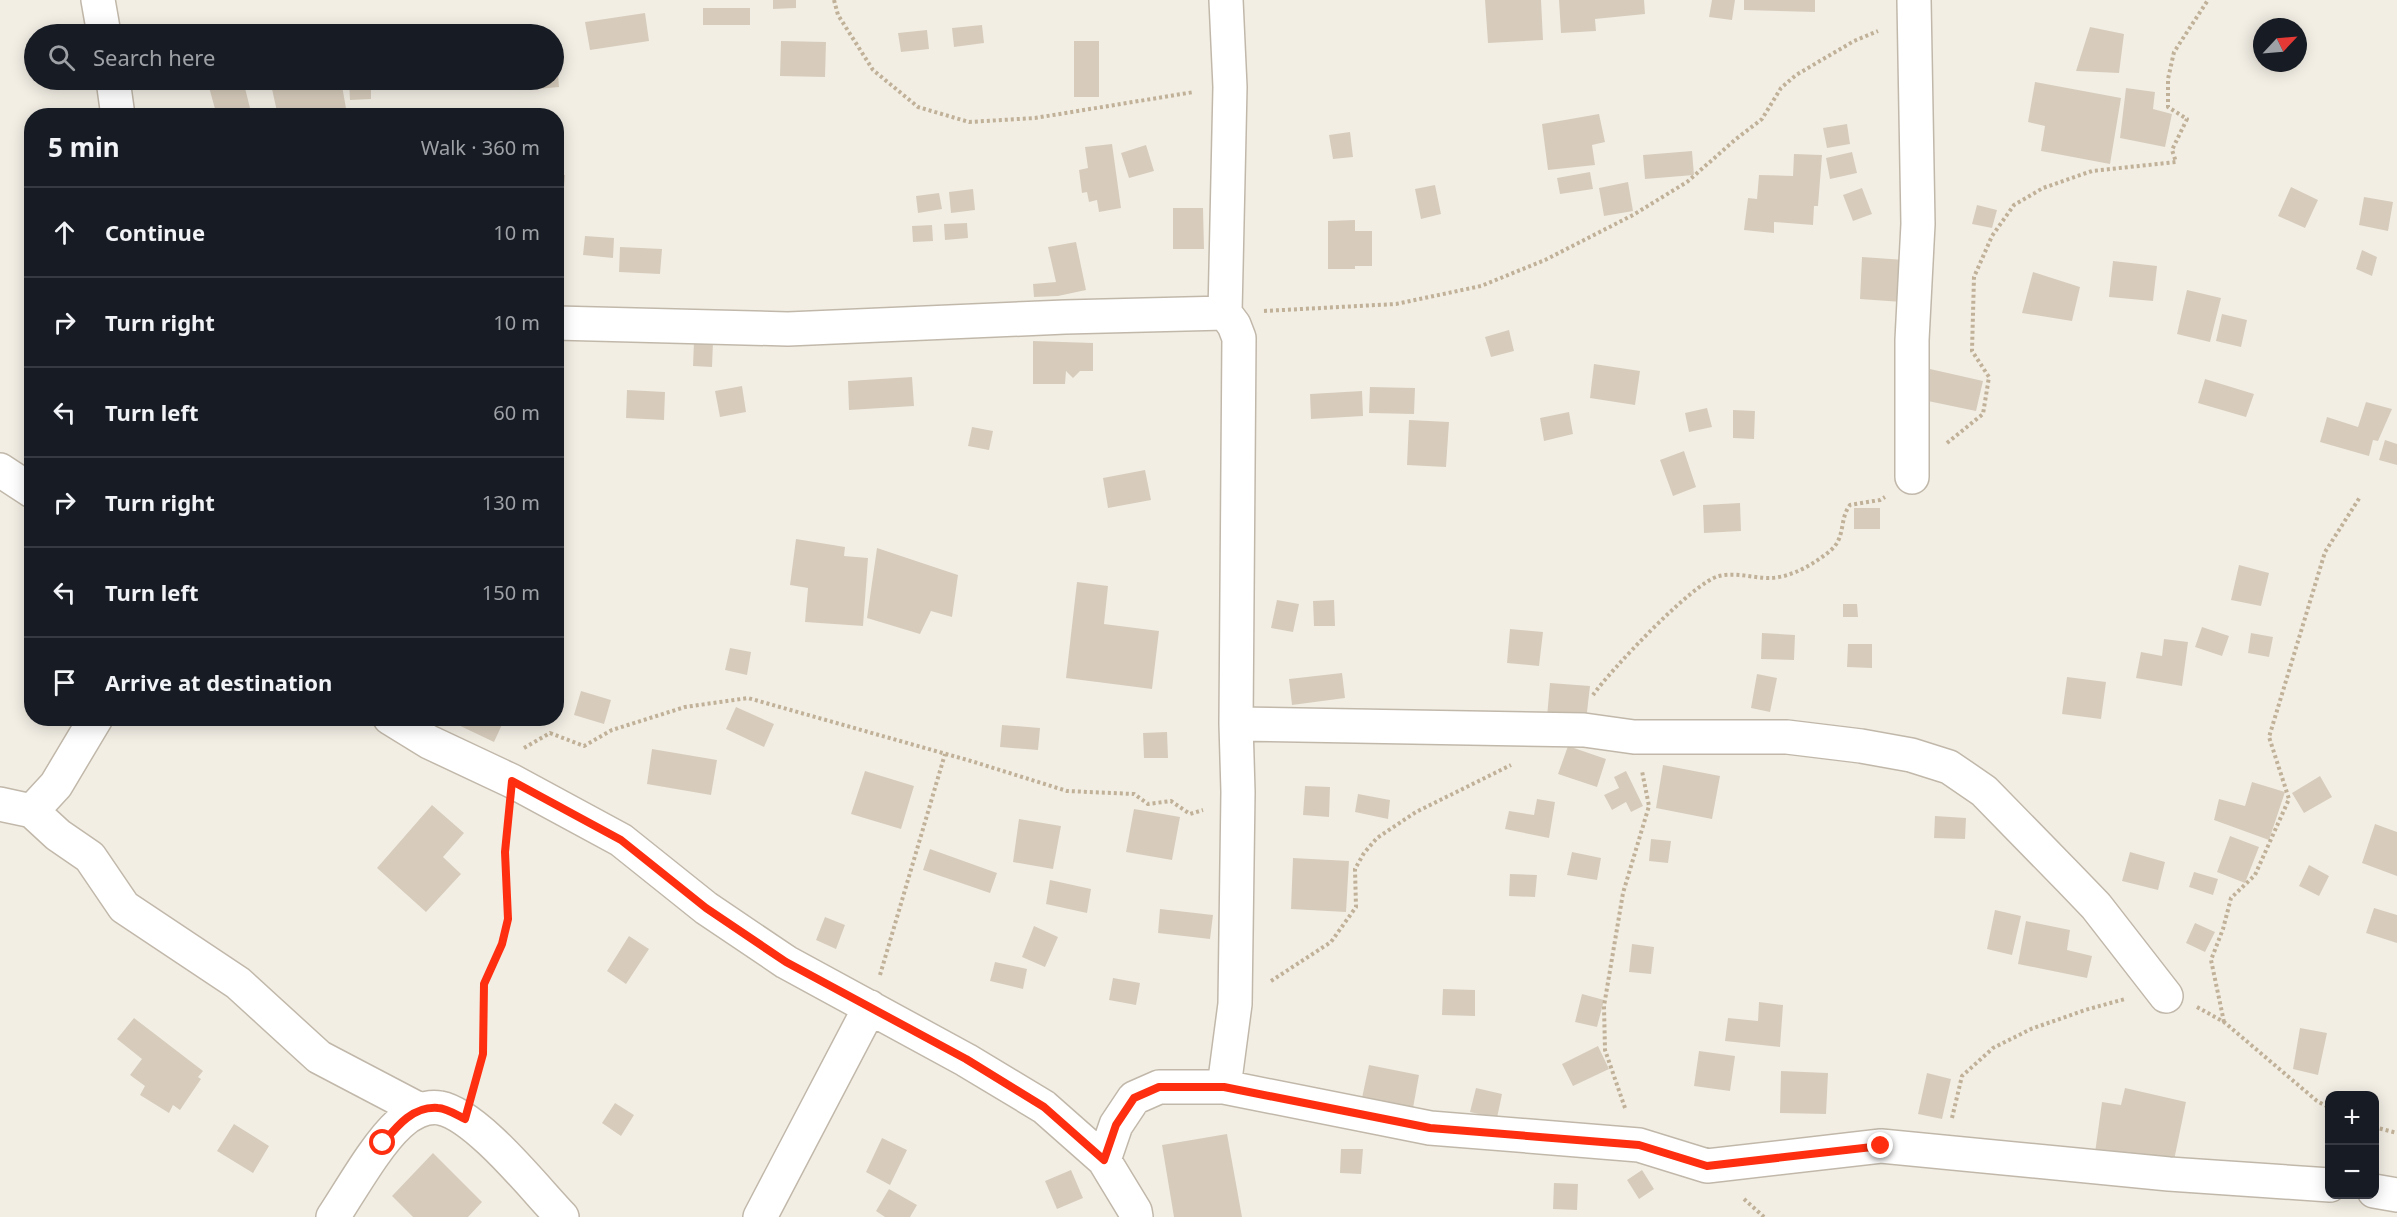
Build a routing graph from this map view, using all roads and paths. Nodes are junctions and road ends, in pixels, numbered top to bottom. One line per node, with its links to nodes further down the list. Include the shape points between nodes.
1 (98, 0): 5 (street)
2 (834, 0): 6 (path, via 838,15 873,70 918,107 969,122 1035,118)
3 (1226, 0): 6 (street)
4 (1914, 8): 9 (path, via 1796,75 1781,88 1762,118 1688,182 1633,216 1545,261 1481,286 1396,303); 12 (street, via 1918,224 1912,340)
5 (102, 24)
6 (1230, 87): 9 (street)
7 (114, 90): 8 (street)
8 (117, 108)
9 (1225, 313): 10 (street, via 788,329); 15 (street, via 1239,338)
10 (564, 323)
11 (0, 470): 13 (street)
12 (1912, 477)
13 (24, 486)
14 (2360, 497): 28 (path, via 2325,552 2269,737 2289,799 2255,875 2231,898 2211,960)
15 (1236, 724): 18 (street, via 1584,730); 22 (street)
16 (91, 726): 24 (street, via 56,785)
17 (403, 726): 21 (street, via 429,742)
18 (1635, 737): 25 (street, via 1787,737 1911,755 1949,767 1984,791 2096,906); 36 (path, via 1649,806 1623,893 1604,1026 1605,1050)
19 (945, 754): 21 (path, via 748,698 685,707 612,730 584,746 550,733); 22 (path, via 1067,790 1134,794 1148,804 1172,801 1190,814); 27 (path)
20 (1521, 761): 26 (path, via 1416,812 1377,838 1355,869 1356,907 1331,942)
21 (514, 767): 27 (street, via 621,840 714,914 786,962); 32 (path, via 505,852 508,919 502,944 484,984 483,1054)
22 (1238, 792): 26 (street)
23 (0, 804): 24 (street)
24 (32, 810): 31 (street, via 58,835 90,857 124,907 238,983 319,1057)
25 (2166, 996): 28 (path); 33 (path, via 2128,998 2085,1010 2031,1029 1993,1048 1962,1076)
26 (1235, 1004): 29 (street)
27 (870, 1007): 37 (street, via 1044,1107); 43 (street)
28 (2224, 1022): 30 (path)
29 (1224, 1087): 36 (street, via 1430,1128); 37 (street, via 1159,1087 1134,1098 1116,1125)
30 (2325, 1105)
31 (420, 1110): 32 (street, via 440,1108); 41 (street, via 399,1123)
32 (465, 1119): 42 (street)
33 (1950, 1128)
34 (2379, 1128): 35 (path)
35 (2397, 1133)
36 (1639, 1145): 38 (street, via 1707,1166 1881,1146)
37 (1104, 1160): 44 (street)
38 (2325, 1185)
39 (2379, 1192): 40 (street)
40 (2397, 1195)
41 (333, 1217)
42 (562, 1217)
43 (760, 1217)
44 (1136, 1217)

